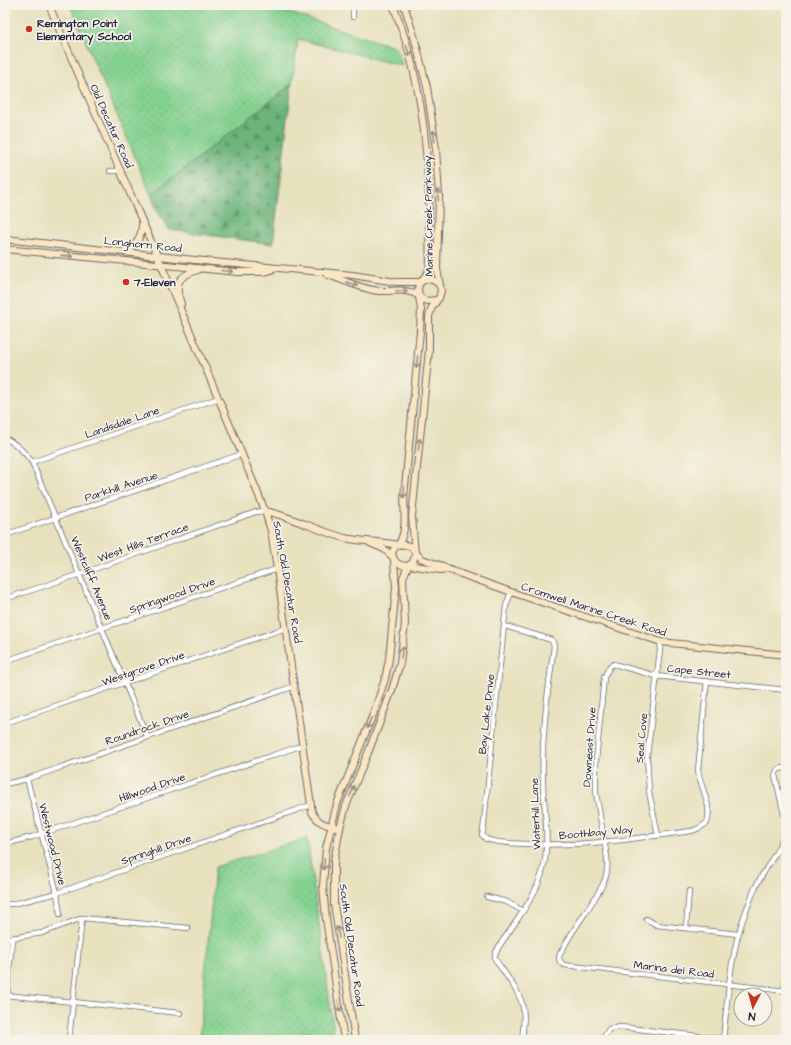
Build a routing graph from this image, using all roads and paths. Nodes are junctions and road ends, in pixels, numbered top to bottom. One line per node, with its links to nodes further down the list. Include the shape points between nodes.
1 (49, 5): 7 (main road, Old Decatur Road)
2 (353, 5): 5 (street)
3 (393, 5): 19 (main road, Marine Creek Parkway, one-way to 19, via 412,64 424,128 429,189 430,265 428,274)
4 (404, 5): 20 (main road, Marine Creek Parkway, one-way to 4, via 437,269 439,202 436,148 427,87)
5 (353, 17)
6 (110, 171): 7 (street)
7 (121, 171): 8 (main road, Old Decatur Road)
8 (142, 224): 13 (main road, via 138,241); 14 (main road, Old Decatur Road)
9 (5, 239): 10 (main road, Longhorn Road)
10 (30, 242): 12 (main road); 13 (main road, Longhorn Road)
11 (5, 249): 12 (main road, Longhorn Road)
12 (28, 252): 15 (main road, Longhorn Road, one-way to 15)
13 (125, 252): 14 (main road, Longhorn Road)
14 (156, 256): 15 (main road, South Old Decatur Road); 16 (main road, Longhorn Road)
15 (160, 265): 17 (main road, Longhorn Road); 23 (main road, South Old Decatur Road)
16 (278, 268): 17 (main road, Longhorn Road, one-way to 16, via 263,272); 18 (main road, Longhorn Road)
17 (201, 269): 23 (main road, via 180,279 177,289)
18 (319, 272): 19 (main road, Longhorn Road, via 396,282); 21 (main road, Longhorn Road, one-way to 21, via 374,290 404,290)
19 (421, 282): 20 (main road, via 432,280); 21 (main road)
20 (440, 286): 22 (main road, via 440,294)
21 (419, 296): 22 (main road, via 427,301); 32 (main road, one-way to 32, via 420,331 404,488 405,528)
22 (436, 300): 33 (main road, one-way to 22, via 412,516 429,350 429,316)
23 (194, 342): 24 (main road, South Old Decatur Road)
24 (219, 398): 26 (main road, South Old Decatur Road); 27 (street, Landsdale Lane)
25 (5, 438): 27 (street, Westcliff Avenue, via 22,449)
26 (242, 454): 28 (main road, South Old Decatur Road); 29 (street, Parkhill Avenue)
27 (32, 462): 29 (street, Westcliff Avenue)
28 (265, 511): 31 (main road, via 345,538); 37 (main road, South Old Decatur Road); 38 (street, West Hills Terrace)
29 (56, 517): 30 (street, Parkhill Avenue); 38 (street, Westcliff Avenue)
30 (5, 535)
31 (369, 542): 32 (main road); 34 (main road, via 384,549)
32 (399, 544): 33 (main road, via 406,545); 34 (main road, via 394,549)
33 (414, 551): 35 (main road, via 414,560); 36 (main road, Cromwell Marine Creek Road, via 422,559)
34 (394, 559): 35 (main road, via 401,565); 52 (main road, South Old Decatur Road, via 396,588 389,659)
35 (408, 566): 36 (main road, Cromwell Marine Creek Road); 53 (main road, South Old Decatur Road, one-way to 35, via 404,638 403,584)
36 (446, 569): 39 (main road, Cromwell Marine Creek Road)
37 (277, 570): 42 (street, Springwood Drive); 43 (main road, South Old Decatur Road)
38 (80, 574): 40 (street, West Hills Terrace); 42 (street, Westcliff Avenue)
39 (511, 592): 41 (street, Bay Lake Drive, via 506,606); 44 (main road, Cromwell Marine Creek Road)
40 (5, 599)
41 (505, 626): 66 (street, Bay Lake Drive, via 482,832); 69 (street, Waterhill Lane, via 552,640 554,644 543,753)
42 (103, 628): 46 (street, Springwood Drive); 50 (street, Westcliff Avenue)
43 (286, 628): 50 (street, Westgrove Drive); 51 (main road, South Old Decatur Road)
44 (661, 642): 45 (main road, Cromwell Marine Creek Road); 48 (street, Seal Cove)
45 (786, 655)
46 (5, 661)
47 (611, 665): 48 (street, Cape Street); 67 (street, Downeast Drive, via 604,677 596,761 596,793)
48 (656, 676): 49 (street, Cape Street); 65 (street, Seal Cove, via 647,773)
49 (707, 681): 54 (street, Cape Street); 65 (street, Boothbay Way, via 698,770 709,813 707,823 692,830)
50 (124, 684): 55 (street, Westgrove Drive); 56 (street, Westcliff Avenue)
51 (295, 686): 56 (street, Roundrock Drive); 57 (main road, South Old Decatur Road)
52 (383, 686): 53 (main road); 62 (main road, South Old Decatur Road, one-way to 62)
53 (392, 690): 63 (main road, South Old Decatur Road, one-way to 53, via 346,806)
54 (786, 690)
55 (5, 724)
56 (148, 736): 59 (street, Roundrock Drive)
57 (303, 745): 61 (main road, South Old Decatur Road); 64 (street, Hillwood Drive)
58 (786, 768): 80 (street, via 776,771 775,775 786,830 755,888)
59 (27, 779): 60 (street, Roundrock Drive); 64 (street, Westwood Drive)
60 (5, 784)
61 (311, 805): 62 (main road, South Old Decatur Road, via 317,820); 71 (street, Springhill Drive)
62 (331, 825): 63 (main road); 85 (main road, South Old Decatur Road, one-way to 85, via 323,886)
63 (340, 828): 84 (main road, South Old Decatur Road, one-way to 63, via 336,919 334,885 334,862)
64 (42, 834): 68 (street, Hillwood Drive); 71 (street, Westwood Drive)
65 (658, 835): 67 (street, Boothbay Way)
66 (485, 838): 69 (street, Boothbay Way)
67 (604, 843): 69 (street, Boothbay Way); 83 (street, Downeast Drive, via 608,866 604,883 570,934 560,953)
68 (5, 844)
69 (547, 845): 74 (street, Waterhill Lane, via 542,875)
70 (689, 892): 79 (street)
71 (56, 893): 73 (street, Springhill Drive); 75 (street, Westwood Drive)
72 (487, 897): 74 (street, via 507,902)
73 (5, 904)
74 (523, 911): 95 (street, Waterhill Lane, via 494,955 522,1004)
75 (60, 914)
76 (82, 918): 78 (street); 81 (street, via 42,933); 90 (street)
77 (646, 919): 79 (street, via 657,925)
78 (188, 928)
79 (686, 928): 80 (street)
80 (738, 934): 87 (street)
81 (12, 939): 82 (street); 89 (street)
82 (5, 940)
83 (560, 962): 87 (street, Marina del Road, via 564,965)
84 (345, 971): 85 (main road); 94 (main road, South Old Decatur Road)
85 (334, 973): 93 (main road, South Old Decatur Road, one-way to 93)
86 (786, 977): 88 (street)
87 (729, 984): 88 (street, Marina del Road); 97 (street)
88 (785, 991)
89 (6, 995): 90 (street)
90 (73, 1002): 91 (street); 92 (street)
91 (180, 1013)
92 (69, 1040)
93 (344, 1040)
94 (355, 1040)
95 (522, 1040)
96 (602, 1040): 97 (street, via 609,1029 621,1027)
97 (723, 1040): 98 (street)
98 (732, 1040)

